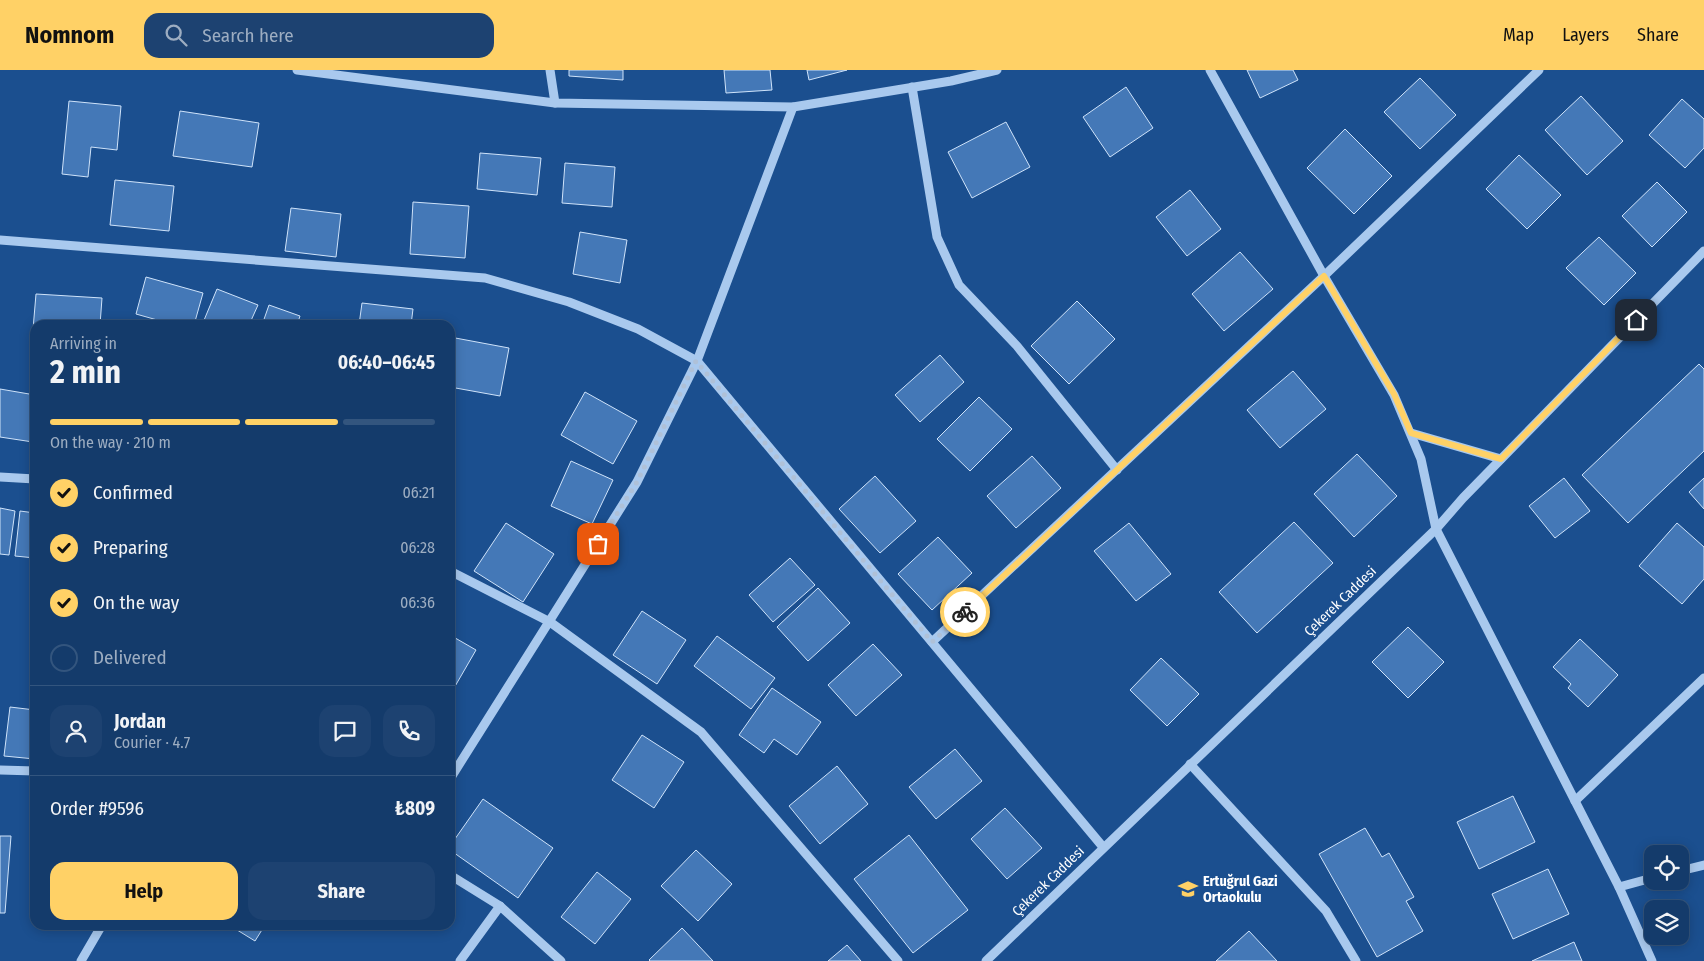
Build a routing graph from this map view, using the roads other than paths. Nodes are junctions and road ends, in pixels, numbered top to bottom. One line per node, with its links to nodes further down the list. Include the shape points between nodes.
1 (297, 70): 7 (street)
2 (550, 70): 7 (street)
3 (997, 70): 6 (street)
4 (1210, 70): 11 (street)
5 (1539, 70): 11 (street)
6 (912, 87): 8 (street); 15 (street, via 937,237 959,284 1018,346)
7 (554, 103): 8 (street)
8 (793, 108): 12 (street)
9 (0, 240): 12 (street, via 485,278 569,302 638,329)
10 (1704, 251): 14 (street, Çekerek Caddesi)
11 (1324, 276): 13 (street, via 1394,394); 15 (street)
12 (696, 361): 20 (street, via 637,482); 21 (street)
13 (1411, 433): 14 (street); 18 (street, via 1421,459)
14 (1501, 459): 18 (street, Çekerek Caddesi)
15 (1117, 470): 21 (street)
16 (0, 477): 17 (street)
17 (30, 479)
18 (1436, 529): 23 (street, Çekerek Caddesi); 27 (street)
19 (455, 574): 20 (street)
20 (550, 622): 26 (street); 40 (street, via 701,732)
21 (932, 642): 28 (street)
22 (1704, 678): 27 (street)
23 (1190, 764): 28 (street, Çekerek Caddesi); 41 (street, via 1326,911)
24 (0, 770): 25 (street)
25 (30, 771)
26 (455, 771)
27 (1575, 801): 33 (street)
28 (1104, 846): 36 (street, Çekerek Caddesi)
29 (1704, 865): 30 (street)
30 (1689, 869)
31 (455, 878): 34 (street)
32 (1644, 880): 33 (street)
33 (1619, 887): 42 (street)
34 (500, 906): 38 (street); 39 (street)
35 (99, 930): 37 (street)
36 (989, 960)
37 (81, 961)
38 (460, 961)
39 (561, 961)
40 (898, 961)
41 (1356, 961)
42 (1652, 961)

